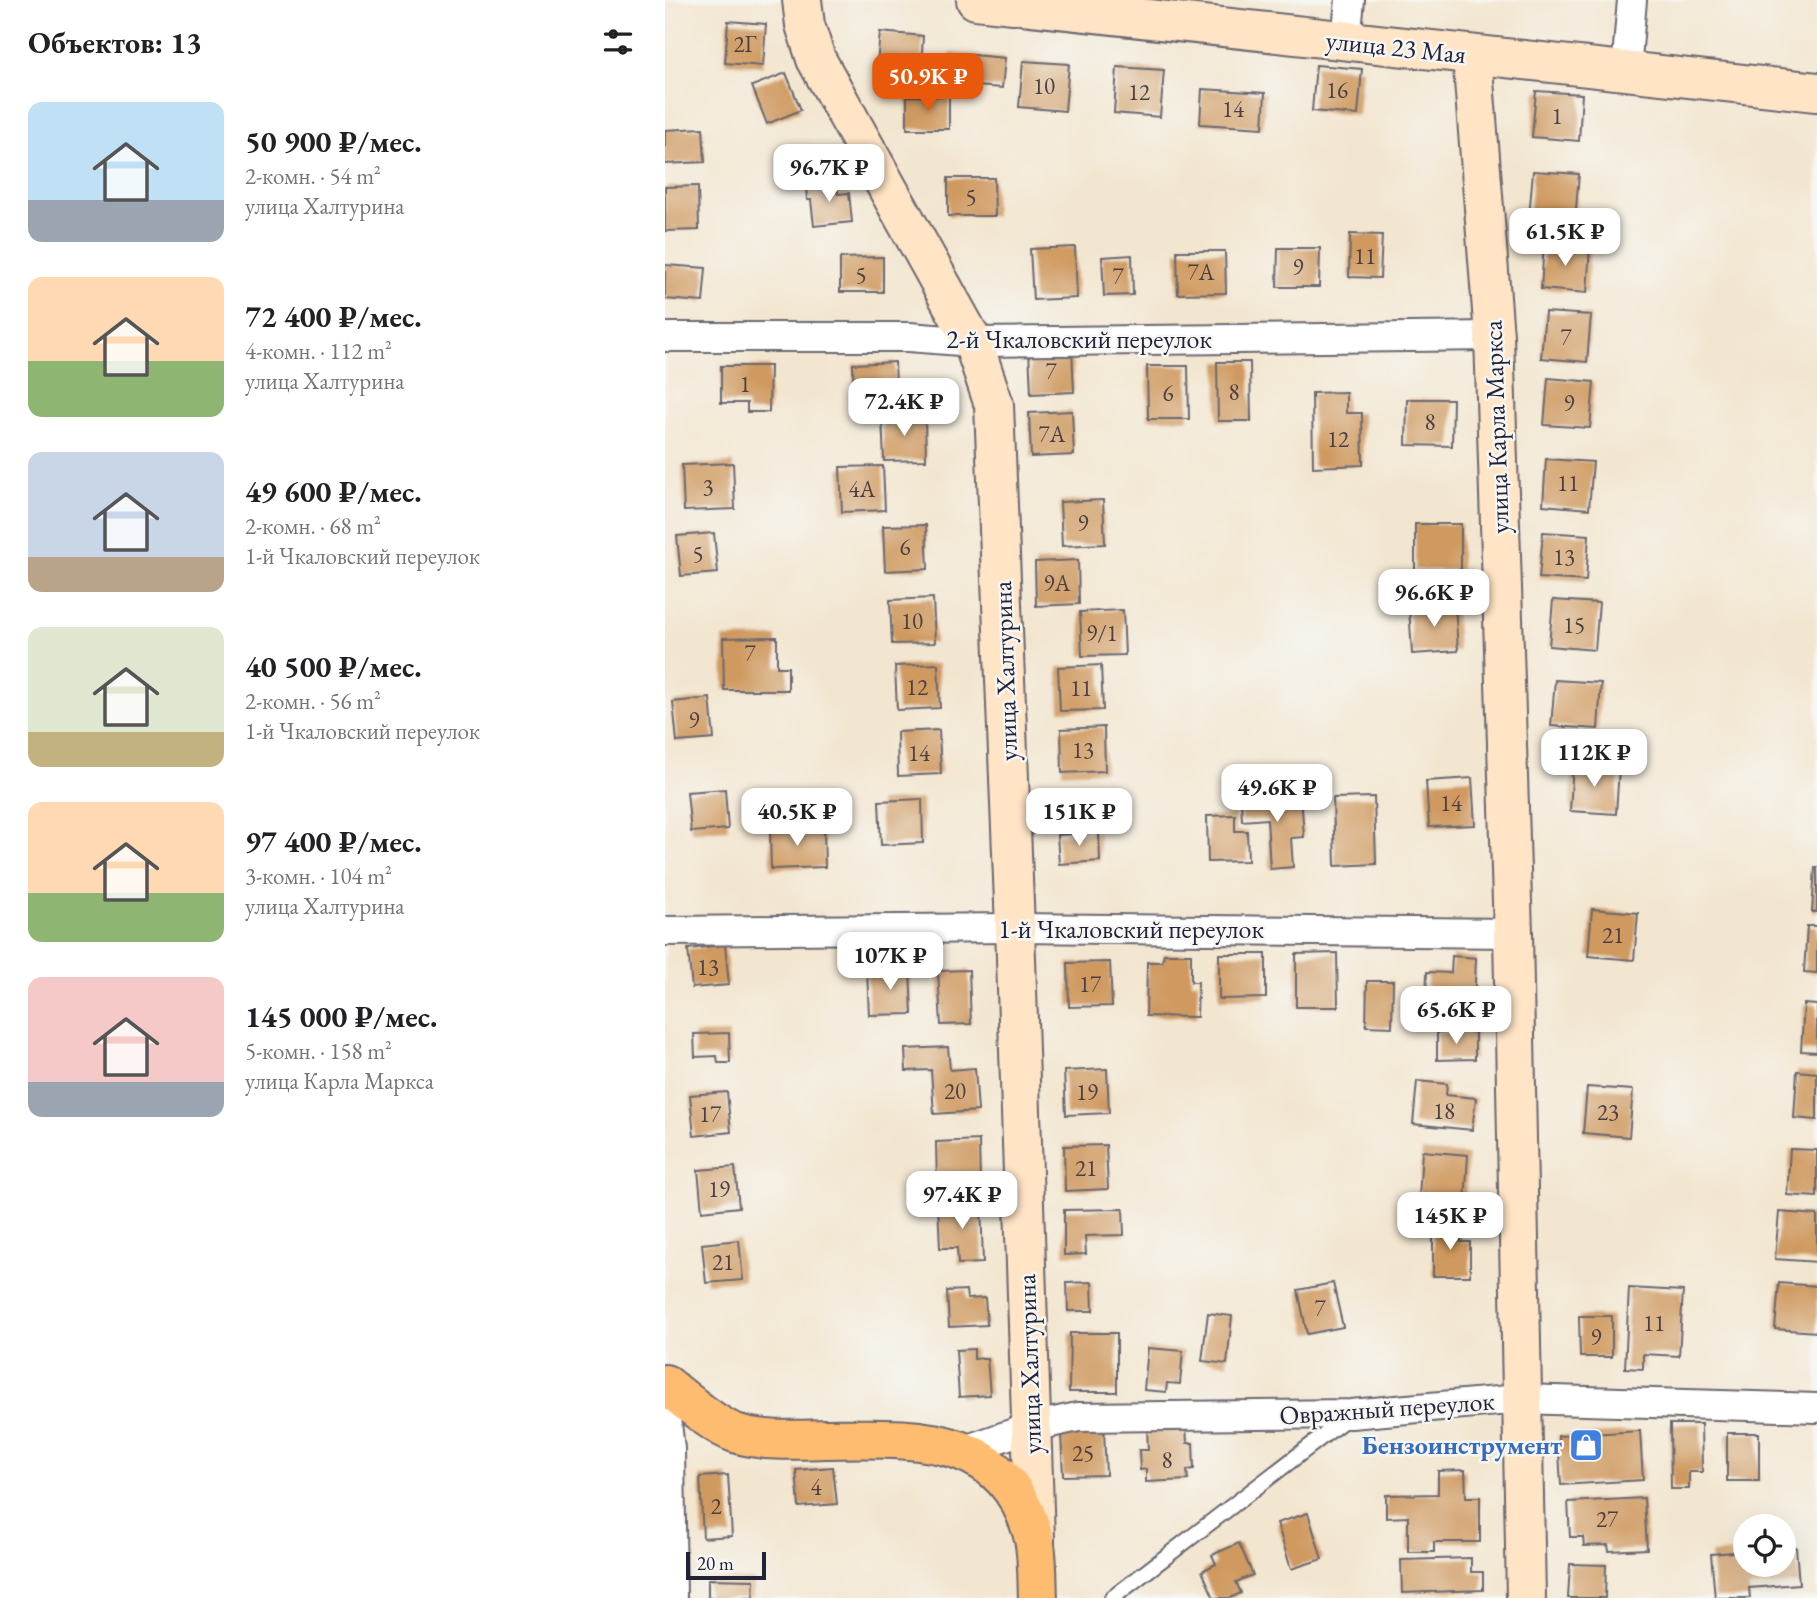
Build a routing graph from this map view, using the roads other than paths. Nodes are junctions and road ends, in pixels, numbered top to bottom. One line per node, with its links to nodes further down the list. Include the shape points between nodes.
1 (802, 0): 12 (street, улица Халтурина, via 816,59)
2 (976, 0): 5 (street, улица 23 Мая)
3 (1350, 0): 6 (street)
4 (1632, 0): 8 (street)
5 (1063, 5): 6 (street, улица 23 Мая)
6 (1346, 41): 7 (street, улица 23 Мая)
7 (1472, 55): 8 (street, улица 23 Мая); 10 (street, улица Карла Маркса)
8 (1626, 71): 9 (street, улица 23 Мая)
9 (1817, 92)
10 (1494, 336): 12 (street, 2-й Чкаловский переулок); 15 (street, улица Карла Маркса)
11 (665, 337): 12 (street, 2-й Чкаловский переулок, via 909,337)
12 (973, 342): 13 (street, улица Халтурина, via 994,405)
13 (1015, 928): 14 (street, 1-й Чкаловский переулок); 15 (street, 1-й Чкаловский переулок); 21 (street, улица Халтурина)
14 (665, 931)
15 (1513, 933): 17 (street, улица Карла Маркса)
16 (665, 1384): 22 (main road, via 734,1433 782,1440 900,1438 932,1441)
17 (1520, 1399): 19 (street, Овражный переулок); 20 (street, Овражный переулок); 27 (street, улица Карла Маркса)
18 (665, 1406): 24 (street)
19 (1817, 1408)
20 (1352, 1414): 21 (street, Овражный переулок, via 1078,1417); 26 (lane)
21 (1031, 1427): 22 (street, Овражный переулок); 23 (street, улица Халтурина)
22 (962, 1451): 23 (main road, via 1005,1480)
23 (1035, 1542): 25 (main road, улица Халтурина)
24 (672, 1598)
25 (1038, 1598)
26 (1112, 1598)
27 (1526, 1598)

